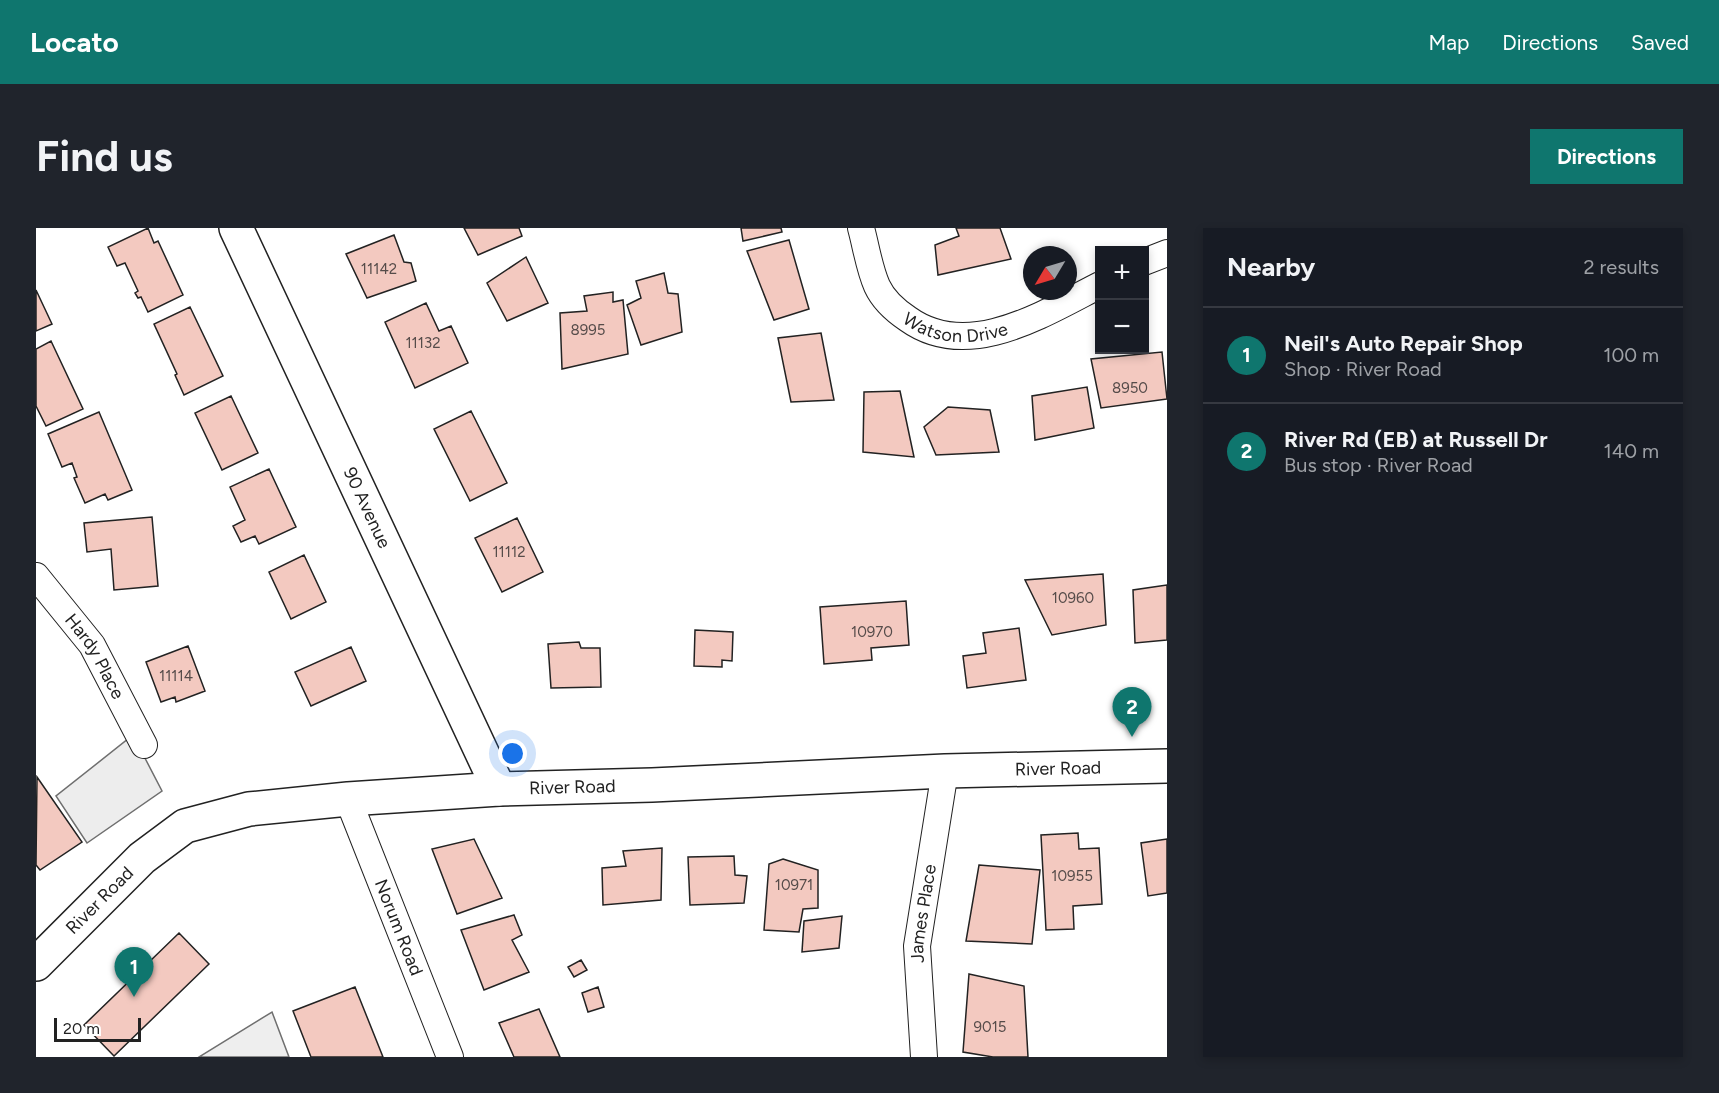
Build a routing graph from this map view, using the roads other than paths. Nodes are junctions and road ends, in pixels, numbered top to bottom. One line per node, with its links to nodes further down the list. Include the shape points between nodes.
1 (236, 228): 10 (street, 90 Avenue)
2 (861, 228): 5 (street, Watson Drive, via 877,286 895,310 918,327 942,335 961,338 996,332)
3 (1167, 253): 4 (street)
4 (1149, 260)
5 (1095, 287)
6 (36, 576): 7 (street, Hardy Place, via 92,645)
7 (144, 745)
8 (1167, 766): 9 (street, River Road)
9 (945, 771): 10 (street, River Road); 14 (street, James Place, via 917,946)
10 (499, 789): 11 (street, River Road)
11 (348, 799): 12 (street, River Road, via 249,809 185,826 142,858); 13 (street, Norum Road)
12 (36, 964)
13 (450, 1057)
14 (924, 1057)

